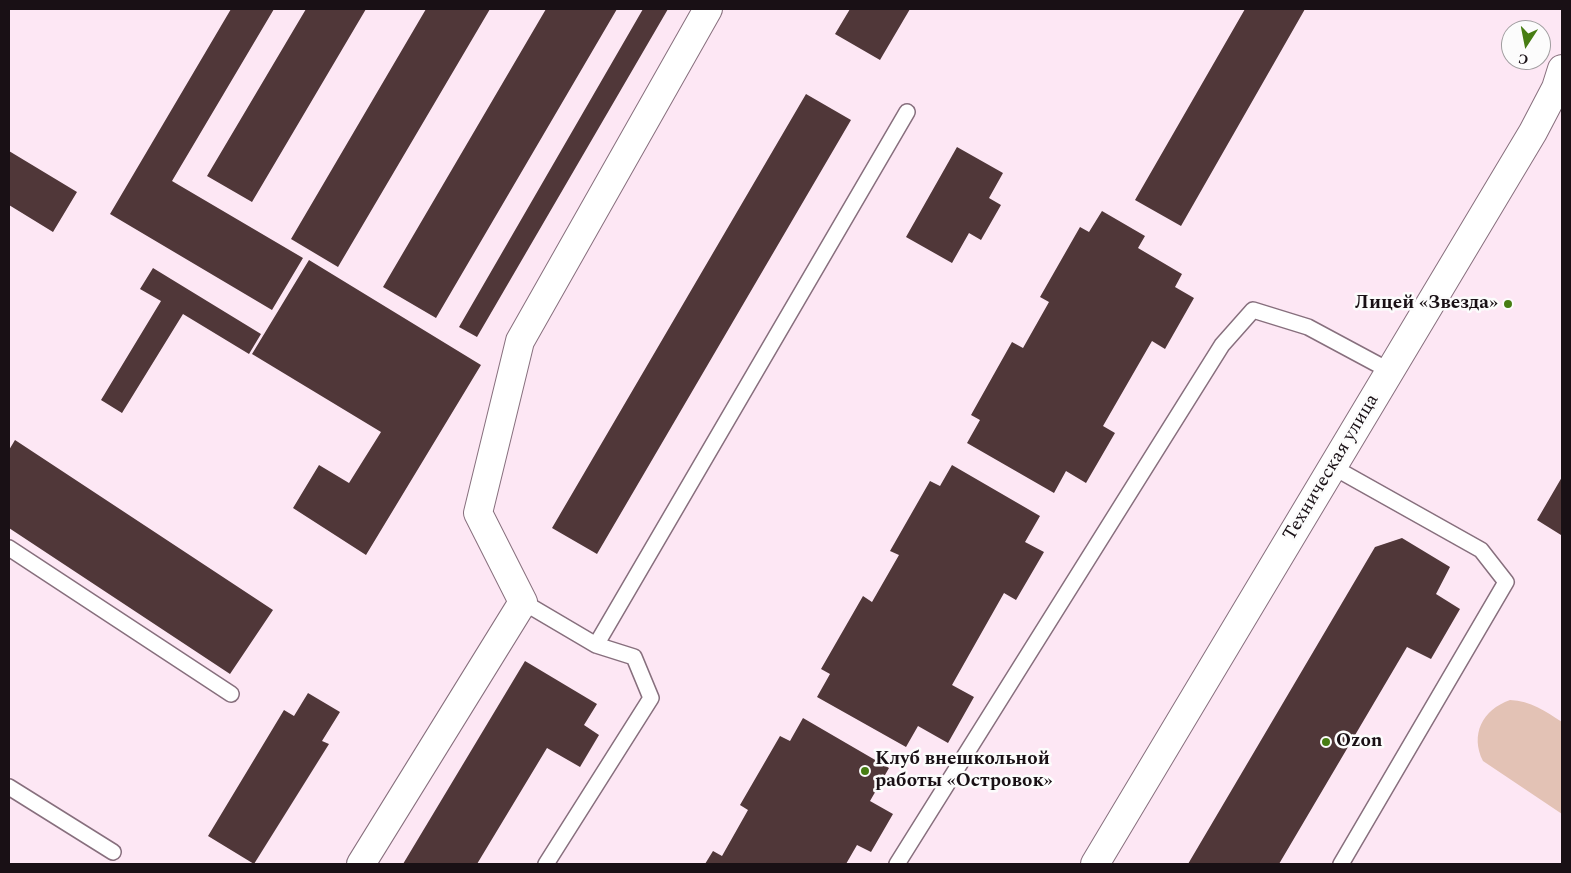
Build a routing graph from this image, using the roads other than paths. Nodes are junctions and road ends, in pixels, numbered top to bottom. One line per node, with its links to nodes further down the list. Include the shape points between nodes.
1 (708, 9): 7 (street, via 520,341 478,513)
2 (1562, 69): 4 (street, Техническая улица, via 1534,132)
3 (907, 112): 8 (lane)
4 (1390, 371): 5 (street, Техническая улица); 14 (lane, via 1308,328 1253,310 1222,345)
5 (1333, 467): 15 (street, Техническая улица); 16 (lane, via 1481,550 1506,582)
6 (9, 548): 9 (lane)
7 (523, 602): 8 (lane); 12 (street)
8 (596, 645): 13 (lane, via 634,657 651,698)
9 (231, 694)
10 (9, 788): 11 (lane)
11 (113, 852)
12 (361, 864)
13 (546, 864)
14 (898, 864)
15 (1095, 864)
16 (1341, 864)

